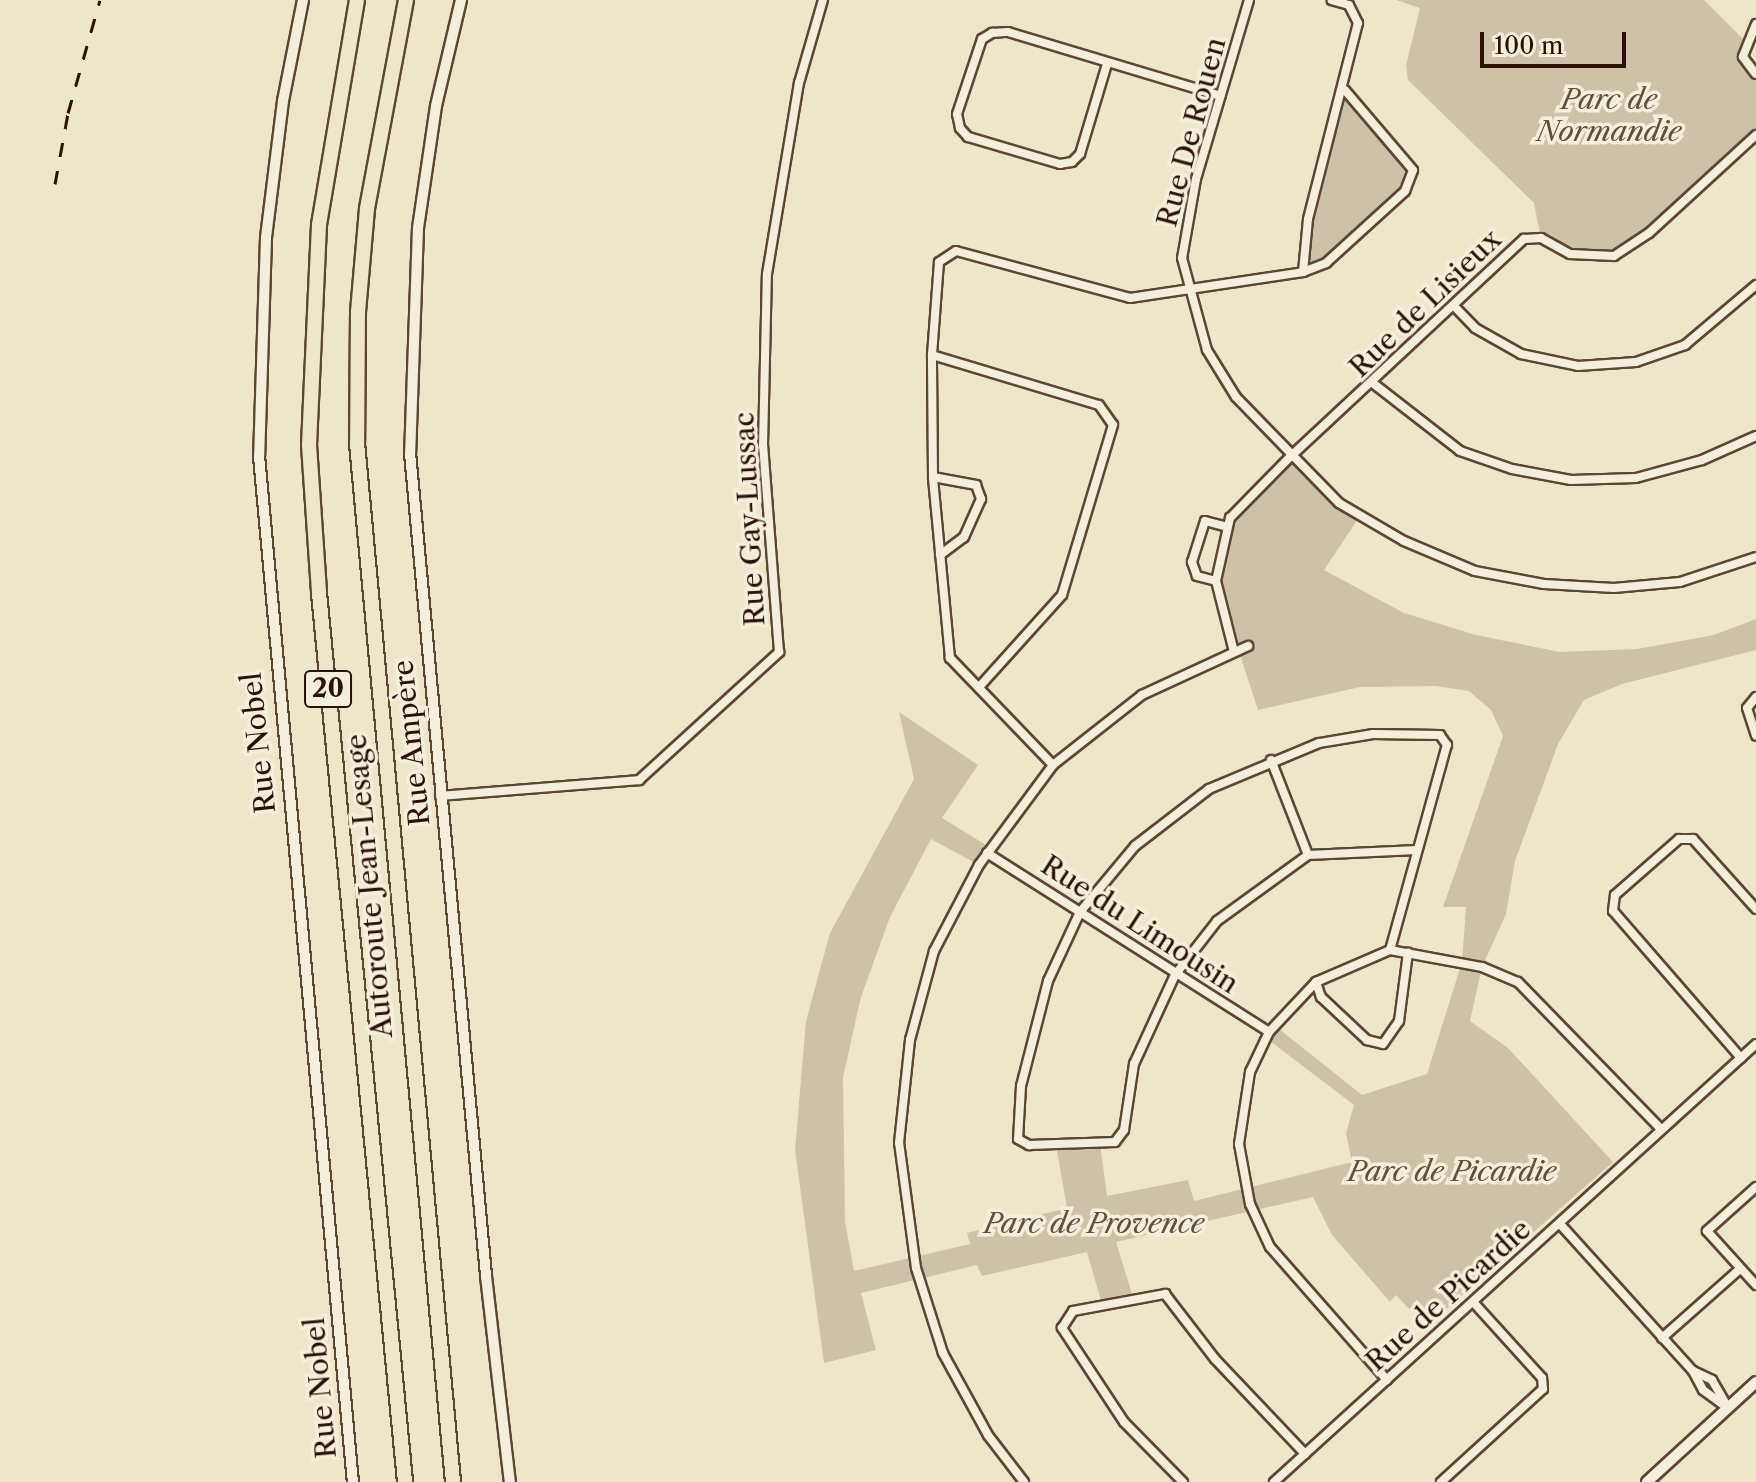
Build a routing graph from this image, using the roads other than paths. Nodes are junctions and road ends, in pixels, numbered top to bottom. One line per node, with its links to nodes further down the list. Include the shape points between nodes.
1 (303, 0): 59 (street, Rue Nobel, via 283,101 266,238 259,456)
2 (357, 0): 60 (highway, Autoroute Jean-Lesage / 20, via 321,206 309,445)
3 (406, 0): 61 (highway, Autoroute Jean-Lesage / 20, via 380,119 364,235 358,457)
4 (461, 0): 34 (street, Rue Ampère, via 421,205 410,373 413,516)
5 (823, 0): 34 (street, Rue Gay-Lussac, via 799,83 767,274 763,446 779,652 639,780)
6 (1249, 0): 12 (street, Rue De Rouen)
7 (1332, 0): 11 (street, via 1349,5 1358,23)
8 (1756, 24): 10 (street, via 1743,57)
9 (1107, 64): 9 (street, via 1080,154 1072,162 1060,164 968,137 960,128 957,114 982,39 992,33 1008,32); 12 (street)
10 (1756, 74)
11 (1345, 90): 14 (street, via 1308,219); 14 (street, via 1407,158 1411,184 1326,263)
12 (1221, 96): 16 (street, Rue De Rouen, via 1196,179 1182,258)
13 (1756, 135): 17 (street, Rue de Lisieux, via 1649,233 1614,256 1570,254 1541,238 1524,239)
14 (1303, 272): 16 (street)
15 (1756, 285): 17 (street, via 1685,345 1636,362 1578,366 1521,354 1475,328)
16 (1189, 291): 18 (street, via 1130,298 956,251 939,262); 21 (street, Rue De Rouen, via 1207,350 1236,397)
17 (1454, 306): 19 (street, Rue de Lisieux)
18 (932, 355): 22 (street); 29 (street, via 1099,405 1113,425 1062,595)
19 (1374, 384): 20 (street, via 1460,451 1512,469 1571,480 1636,478 1702,460); 21 (street, Rue de Lisieux)
20 (1756, 436)
21 (1290, 457): 23 (street, Rue de Lisieux); 25 (street, Rue De Rouen, via 1339,503 1404,541 1475,571 1544,584 1614,588 1680,582)
22 (933, 477): 24 (street); 24 (street, via 976,485 981,499 964,537)
23 (1227, 527): 26 (street); 26 (street, via 1205,521 1192,562 1197,576)
24 (940, 555): 29 (street, via 950,658)
25 (1756, 557)
26 (1216, 581): 28 (street)
27 (1248, 646): 28 (street)
28 (1234, 652): 33 (street, via 1142,695)
29 (980, 686): 33 (street)
30 (1756, 697): 31 (street, via 1747,708)
31 (1756, 736)
32 (1271, 760): 35 (street, via 1319,743 1373,734 1440,735 1447,745); 37 (street); 39 (street, via 1209,789 1135,846)
33 (1053, 765): 36 (street)
34 (440, 796): 62 (street, Rue Ampère)
35 (1417, 850): 37 (street); 40 (street)
36 (987, 853): 39 (street, Rue du Limousin); 58 (street, via 934,951 910,1040 899,1143 916,1268 943,1353 988,1435)
37 (1308, 855): 42 (street, via 1217,921)
38 (1756, 909): 46 (street, via 1693,839 1679,839 1615,895 1613,911)
39 (1080, 912): 42 (street, Rue du Limousin); 42 (street, via 1048,981 1021,1086 1018,1139 1029,1145 1115,1142 1124,1130 1134,1064)
40 (1390, 950): 41 (street); 43 (street)
41 (1408, 953): 43 (street, via 1399,1021 1383,1044 1367,1040 1344,1019 1321,997); 47 (street, via 1478,965 1518,982)
42 (1175, 975): 44 (street, Rue du Limousin)
43 (1316, 982): 44 (street)
44 (1269, 1032): 54 (street, via 1250,1072 1239,1144 1252,1211 1270,1247)
45 (1756, 1044): 46 (street, Rue de Picardie)
46 (1741, 1058): 47 (street, Rue de Picardie)
47 (1660, 1128): 49 (street, Rue de Picardie)
48 (1756, 1187): 50 (street, via 1707,1231)
49 (1560, 1224): 52 (street, Rue de Picardie); 53 (street)
50 (1740, 1269): 51 (street); 53 (street)
51 (1756, 1285)
52 (1475, 1304): 54 (street, Rue de Picardie); 66 (street, via 1542,1378 1543,1389)
53 (1662, 1338): 56 (street, via 1714,1402)
54 (1387, 1380): 57 (street, Rue de Picardie)
55 (1756, 1382): 56 (street)
56 (1728, 1408): 67 (street)
57 (1305, 1454): 64 (street, via 1215,1359 1165,1294 1073,1311 1062,1328 1124,1422); 65 (street, Rue de Picardie)
58 (1021, 1478): 63 (street)
59 (353, 1482)
60 (405, 1482)
61 (453, 1482)
62 (510, 1482)
63 (1009, 1482)
64 (1183, 1482)
65 (1274, 1482)
66 (1441, 1482)
67 (1647, 1482)

